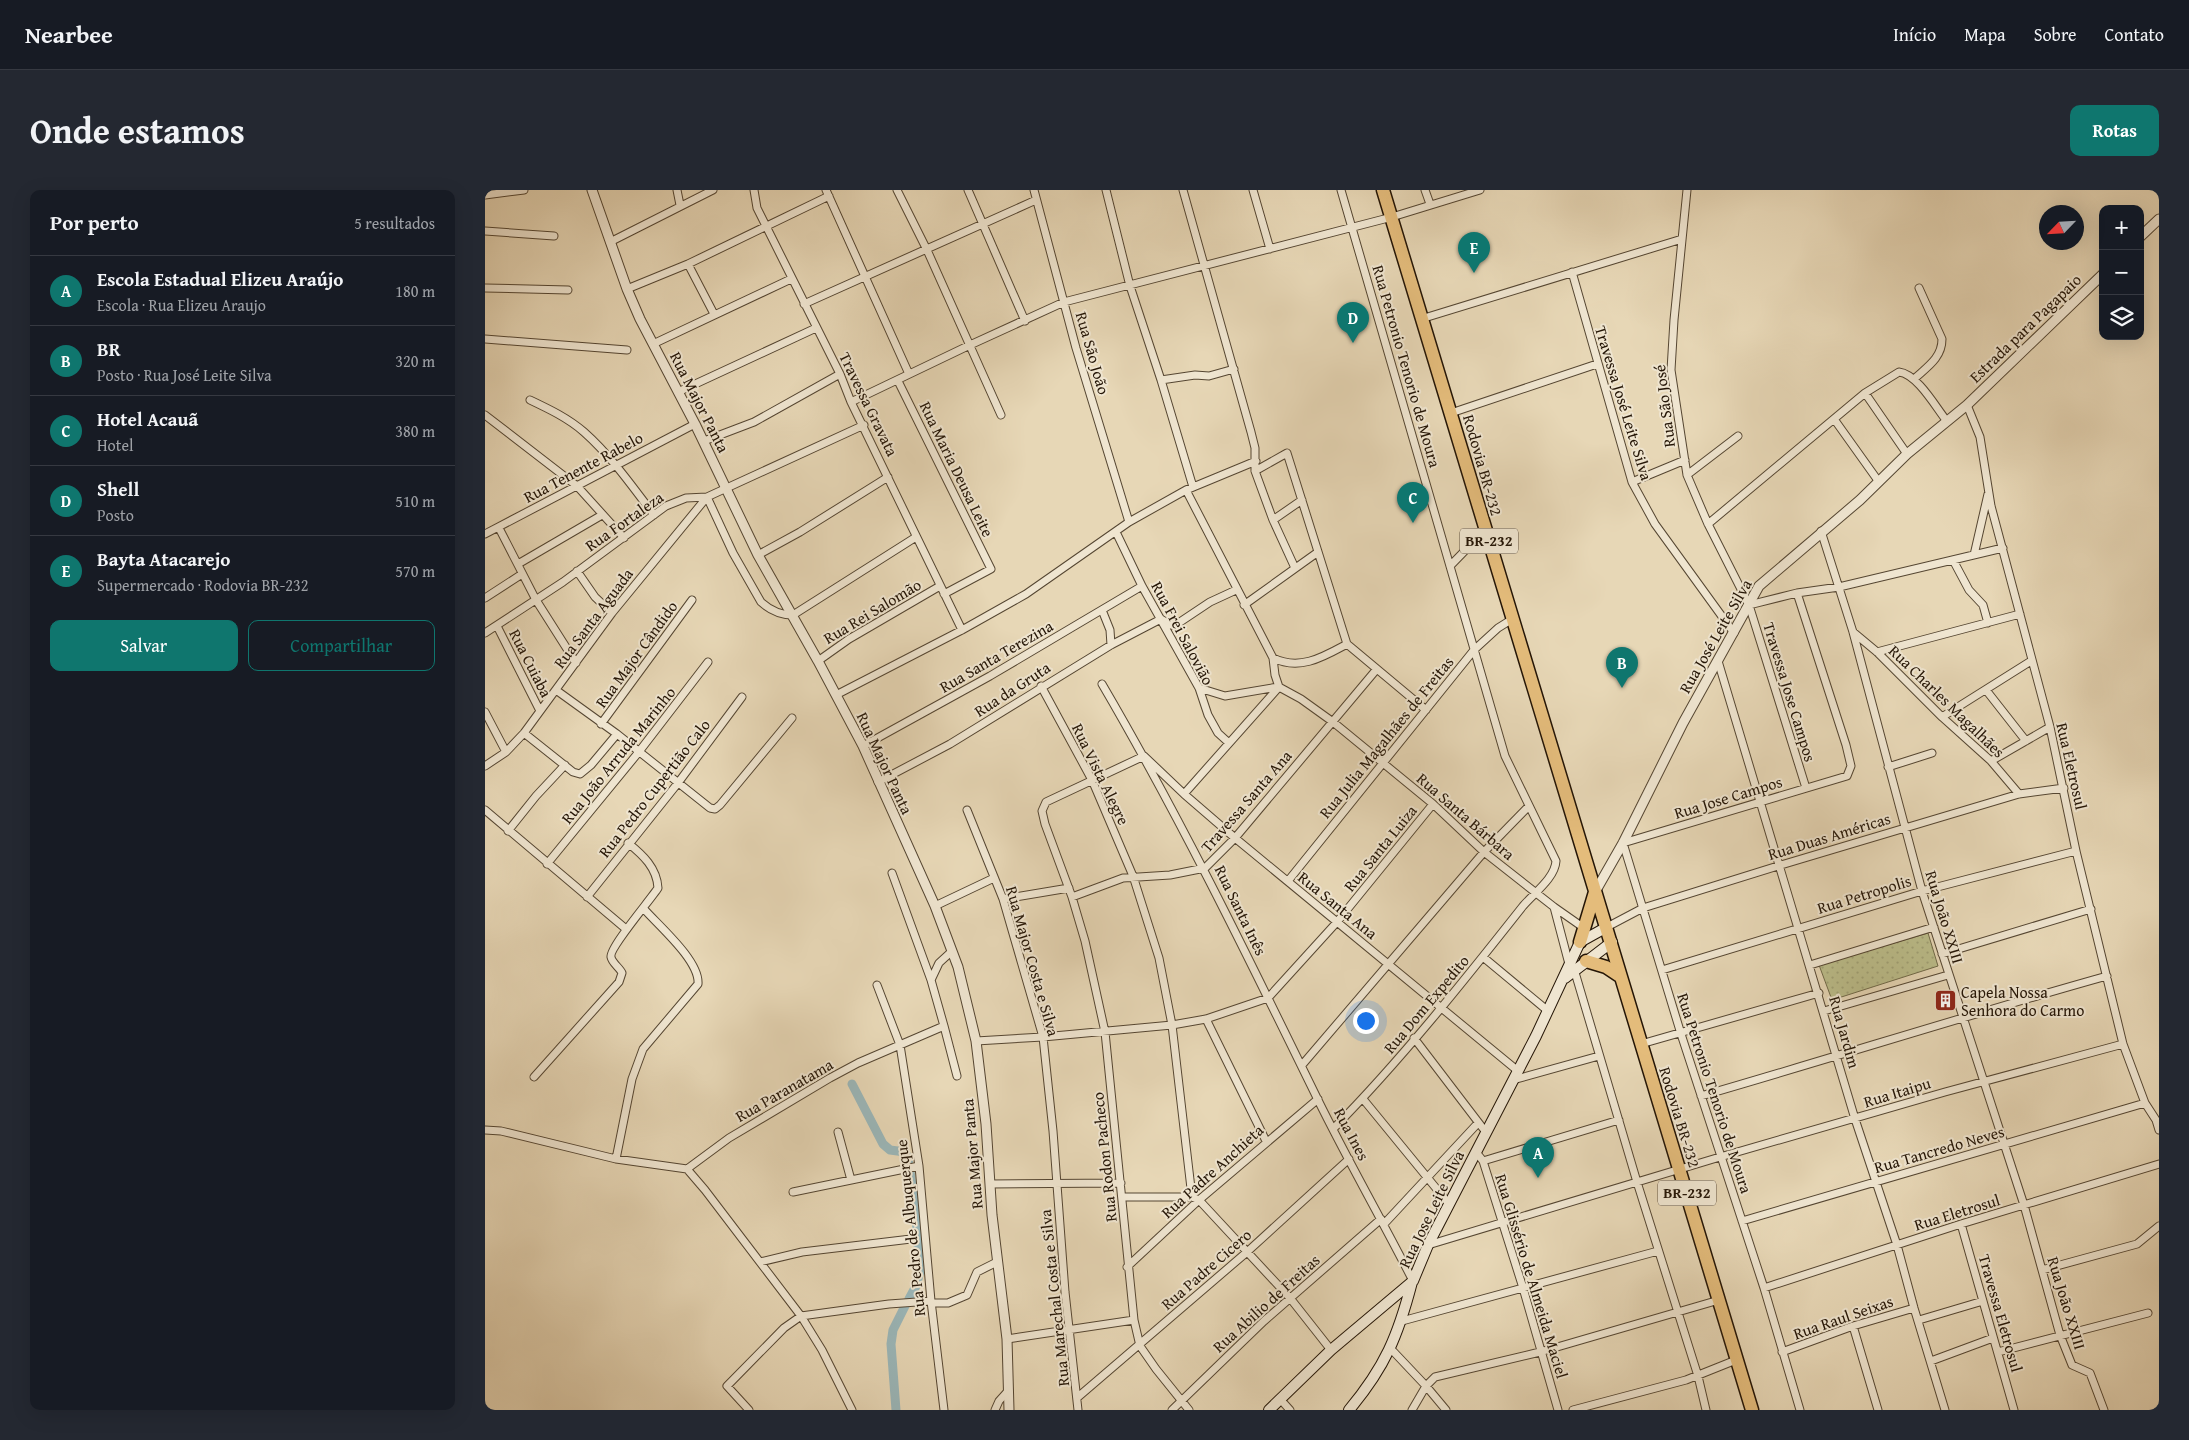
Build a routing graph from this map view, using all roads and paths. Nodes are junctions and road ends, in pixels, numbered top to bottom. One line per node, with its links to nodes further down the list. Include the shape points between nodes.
1 (524, 190): 18 (street)
2 (592, 190): 31 (street, Rua Major Panta)
3 (677, 190): 21 (street)
4 (713, 190): 21 (street)
5 (753, 190): 25 (street, Travessa Gravata)
6 (897, 190): 33 (street)
7 (968, 190): 24 (street)
8 (1034, 190): 19 (street, Rua São João)
9 (1106, 190): 40 (street)
10 (1183, 190): 35 (street)
11 (1253, 190): 32 (street)
12 (1341, 190): 26 (street, Rua Petronio Tenorio de Moura)
13 (1383, 190): 22 (highway, Rodovia BR-232 / BR-232)
14 (1425, 190): 20 (street)
15 (1480, 190): 20 (street)
16 (1687, 190): 30 (street, Rua São José)
17 (827, 193): 25 (street); 37 (street)
18 (485, 195)
19 (1037, 200): 24 (street); 45 (street, Rua São João)
20 (1430, 204): 22 (street)
21 (680, 206): 31 (street)
22 (1391, 217): 26 (street); 48 (highway, Rodovia BR-232 / BR-232)
23 (2159, 219): 28 (street)
24 (983, 222): 33 (street); 49 (street)
25 (765, 226): 34 (street); 39 (street, Travessa Gravata)
26 (1351, 227): 32 (street); 109 (street, Rua Petronio Tenorio de Moura)
27 (485, 231): 29 (street)
28 (2144, 233)
29 (554, 236)
30 (1682, 239): 36 (street); 77 (street, Rua São José, via 1671,370)
31 (610, 242): 43 (street, Rua Major Panta)
32 (1269, 249): 35 (street)
33 (927, 250): 37 (street); 53 (street)
34 (687, 264): 43 (street); 47 (street)
35 (1205, 266): 40 (street); 56 (street)
36 (1572, 272): 48 (street); 55 (street, Travessa José Leite Silva)
37 (865, 276): 46 (street); 58 (street)
38 (2099, 278): 66 (street, Estrada para Pagapaio)
39 (791, 279): 46 (street, Travessa Gravata); 47 (street)
40 (1130, 286): 45 (street); 60 (street)
41 (485, 288): 44 (street)
42 (1919, 288): 59 (street, via 1941,339 1941,347 1938,356)
43 (627, 289): 52 (street, Rua Major Panta)
44 (568, 290)
45 (1064, 302): 49 (street); 94 (street, Rua São João)
46 (804, 304): 50 (street, Travessa Gravata)
47 (714, 314): 52 (street)
48 (1421, 318): 67 (highway, Rodovia BR-232 / BR-232)
49 (1025, 321): 53 (street)
50 (816, 328): 57 (street, Travessa Gravata); 62 (street)
51 (485, 339): 54 (street)
52 (653, 344): 62 (street, Rua Major Panta)
53 (971, 344): 58 (street); 69 (street)
54 (627, 350)
55 (1597, 364): 67 (street); 83 (street, Travessa José Leite Silva)
56 (1234, 369): 60 (street, via 1209,376); 78 (street, via 1251,432)
57 (840, 374): 65 (street, Travessa Gravata); 75 (street, via 754,422)
58 (909, 374): 61 (street)
59 (1914, 379): 63 (street, via 1899,372); 71 (street)
60 (1161, 380): 86 (street)
61 (899, 381): 65 (street); 118 (street, Rua Maria Deusa Leite, via 991,568)
62 (678, 392): 72 (street, Rua Major Panta)
63 (1865, 393): 70 (street); 76 (street)
64 (530, 400): 79 (street, via 578,428)
65 (851, 402): 73 (street, Travessa Gravata)
66 (1967, 404): 71 (street, Rua José Leite Silva); 88 (street, Rua Eletrosul, via 1980,437)
67 (1451, 413): 97 (highway, Rodovia BR-232 / BR-232)
68 (485, 415): 85 (street)
69 (1001, 415)
70 (1834, 419): 84 (street); 95 (street)
71 (1946, 420): 76 (street, Rua José Leite Silva)
72 (695, 424): 75 (street, Rua Major Panta); 79 (street, Rua Tenente Rabelo)
73 (864, 425): 82 (street, Travessa Gravata); 87 (street)
74 (1738, 436): 81 (street)
75 (703, 441): 87 (street, Rua Major Panta)
76 (1907, 454): 84 (street, Rua José Leite Silva)
77 (1685, 460): 81 (street, Rua São José); 83 (street)
78 (1255, 461): 80 (street); 86 (street)
79 (615, 464): 85 (street, Rua Tenente Rabelo); 92 (street)
80 (1255, 472): 90 (street, via 1287,452); 93 (street)
81 (1687, 475): 95 (street, Rua São José)
82 (888, 477): 101 (street, Travessa Gravata); 105 (street)
83 (1632, 482): 135 (street, Travessa José Leite Silva, via 1655,524)
84 (1879, 482): 98 (street, Rua José Leite Silva)
85 (577, 486): 91 (street); 96 (street, Rua Tenente Rabelo)
86 (1190, 489): 94 (street); 116 (street)
87 (726, 490): 89 (street); 105 (street, Rua Major Panta)
88 (1989, 492): 103 (street, Rua Eletrosul); 106 (street)
89 (707, 497): 92 (street, Rua Fortaleza, via 686,498); 125 (street, Rua Santa Aguada); 127 (street, via 761,602 768,608)
90 (1302, 500): 93 (street); 104 (street)
91 (602, 515): 102 (street); 108 (street)
92 (654, 515): 102 (street, Rua Fortaleza)
93 (1273, 520): 110 (street)
94 (1129, 522): 99 (street)
95 (1708, 524): 123 (street, Rua São José)
96 (499, 528): 100 (street, Rua Tenente Rabelo); 108 (street)
97 (1485, 530): 109 (street); 128 (highway, Rodovia BR-232 / BR-232)
98 (1821, 531): 115 (street, Rua João XXIII); 123 (street, Rua José Leite Silva, via 1759,586)
99 (1116, 532): 114 (street, Rua Frei Salovião); 132 (street, via 1026,594)
100 (485, 534)
101 (916, 537): 113 (street, Travessa Gravata); 127 (street)
102 (624, 538): 111 (street, Rua Fortaleza)
103 (2003, 548): 106 (street); 126 (street, Rua Eletrosul)
104 (1318, 552): 110 (street); 137 (street)
105 (758, 555): 127 (street, Rua Major Panta)
106 (1974, 555): 107 (street)
107 (1953, 560): 115 (street); 130 (street, via 1969,590 1983,604)
108 (518, 564): 112 (street)
109 (1450, 566): 138 (street, Rua Petronio Tenorio de Moura)
110 (1295, 568): 122 (street)
111 (577, 571): 120 (street, Rua Fortaleza); 125 (street, via 595,597)
112 (522, 574): 119 (street); 120 (street)
113 (940, 586): 118 (street, Travessa Gravata); 141 (street, Rua Rei Salomão, via 849,639)
114 (1142, 586): 124 (street, Rua Santa Terezina); 129 (street, Rua Frei Salovião)
115 (1839, 587): 117 (street); 133 (street, Rua João XXIII)
116 (1236, 590): 122 (street); 129 (street, via 1177,624 1171,625)
117 (1797, 593): 123 (street); 180 (street, Rua Jose Campos, via 1851,766 1847,776)
118 (944, 594): 132 (street, Travessa Gravata)
119 (485, 598)
120 (536, 600): 131 (street, Rua Fortaleza); 145 (street)
121 (692, 600): 161 (street, Rua Major Cândido)
122 (1244, 605): 140 (street)
123 (1749, 605): 135 (street, Rua José Leite Silva); 180 (street, Travessa Jose Campos)
124 (1102, 610): 136 (street, via 1110,630); 167 (street, Rua Santa Terezina)
125 (612, 613): 145 (street, Rua Santa Aguada)
126 (2020, 614): 130 (street); 143 (street, Rua Eletrosul)
127 (793, 615): 141 (street, Rua Major Panta)
128 (1513, 618): 138 (street, Rua Julia Magalhães de Freitas); 206 (highway, Rodovia BR-232 / BR-232)
129 (1161, 619): 136 (street, Rua da Gruta); 150 (street, Rua Frei Salovião)
130 (1988, 623): 139 (street)
131 (497, 626): 134 (street, Rua Fortaleza); 156 (street, Rua Cuiaba)
132 (962, 630): 153 (street)
133 (1853, 632): 139 (street, Rua Charles Magalhães); 176 (street, Rua João XXIII)
134 (485, 633)
135 (1734, 633): 142 (street, Rua José Leite Silva)
136 (1111, 644): 148 (street, Rua da Gruta)
137 (1347, 644): 140 (street, via 1315,660 1287,664); 146 (street)
138 (1474, 650): 155 (street, Rua Julia Magalhães de Freitas); 186 (street, Rua Petronio Tenorio de Moura, via 1505,756)
139 (1877, 652): 158 (street, Rua Charles Magalhães)
140 (1273, 658): 149 (street)
141 (818, 661): 153 (street, Rua Major Panta)
142 (1718, 661): 184 (street, Rua Jardim); 193 (street, Rua José Leite Silva)
143 (2031, 661): 152 (street); 162 (street, Rua Eletrosul)
144 (709, 662): 169 (street, Rua João Arruda Marinho)
145 (576, 663): 151 (street, Rua Santa Aguada)
146 (1376, 670): 155 (street); 160 (street, Travessa Santa Ana)
147 (1102, 684): 171 (street, Rua Santa Inês)
148 (1041, 686): 177 (street, Rua Vista Alegre); 178 (street, Rua da Gruta, via 950,744)
149 (1279, 687): 150 (street, via 1231,696 1219,696); 160 (street); 166 (street)
150 (1199, 688): 166 (street, Rua Frei Salovião, via 1208,715)
151 (556, 690): 156 (street, Rua Santa Aguada); 161 (street)
152 (1986, 690): 158 (street); 165 (street)
153 (836, 695): 167 (street, Rua Major Panta)
154 (742, 696): 179 (street, Rua Pedro Cupertião Calo)
155 (1426, 710): 173 (street, Rua Julia Magalhães de Freitas)
156 (540, 711): 163 (street, Rua Santa Aguada)
157 (485, 712): 168 (street)
158 (1943, 717): 172 (street, Rua Charles Magalhães)
159 (792, 718): 179 (street, via 715,809 709,808)
160 (1333, 722): 173 (street, Rua Santa Bárbara); 191 (street, Travessa Santa Ana)
161 (601, 724): 164 (street)
162 (2050, 728): 165 (street); 181 (street, Rua Eletrosul)
163 (524, 733): 168 (street, Rua Santa Aguada); 174 (street)
164 (617, 734): 169 (street); 174 (street, via 586,770 579,774)
165 (2026, 741): 172 (street)
166 (1229, 744): 182 (street)
167 (863, 746): 178 (street, Rua Major Panta)
168 (506, 752): 175 (street, Rua Santa Aguada)
169 (638, 753): 179 (street); 196 (street, Rua João Arruda Marinho)
170 (1932, 753): 176 (street)
171 (1144, 756): 177 (street); 182 (street, Rua Santa Ana); 198 (street, Rua Santa Inês)
172 (1991, 761): 183 (street, Rua Charles Magalhães)
173 (1381, 763): 185 (street, Rua Santa Bárbara); 202 (street, Rua Julia Magalhães de Freitas)
174 (565, 765): 190 (street)
175 (485, 766)
176 (1888, 767): 189 (street, Rua João XXIII)
177 (1093, 780): 200 (street, Rua Vista Alegre); 203 (street, via 1046,802 1042,811)
178 (878, 782): 210 (street, Rua Major Panta)
179 (678, 783): 192 (street, Rua Pedro Cupertião Calo)
180 (1806, 788): 184 (street, Rua Jose Campos)
181 (2064, 788): 183 (street, Rua Duas Américas); 194 (street, Rua Eletrosul)
182 (1184, 794): 191 (street, Rua Santa Ana)
183 (2019, 794): 189 (street, Rua Duas Américas)
184 (1762, 802): 193 (street, Rua Jose Campos); 197 (street, Rua Jardim)
185 (1433, 804): 195 (street, Rua Santa Bárbara); 215 (street, Rua Santa Luiza)
186 (1529, 806): 195 (street); 205 (street, Rua Dom Expedito, via 1557,861 1556,868)
187 (485, 810): 190 (street)
188 (967, 810): 201 (street, Rua Major Costa e Silva)
189 (1905, 828): 197 (street, Rua Duas Américas); 204 (street, Rua João XXIII)
190 (508, 830): 196 (street)
191 (1235, 838): 198 (street, Travessa Santa Ana); 202 (street, Rua Santa Ana)
192 (628, 843): 208 (street, Rua Pedro Cupertião Calo); 213 (street, via 656,874 658,888)
193 (1623, 843): 206 (street, Rua José Leite Silva); 212 (street, Rua Petronio Tenorio de Moura)
194 (2076, 850): 204 (street, Rua Petropolis); 214 (street, Rua Eletrosul)
195 (1484, 852): 205 (street, Rua Santa Bárbara); 227 (street)
196 (547, 864): 208 (street)
197 (1781, 864): 212 (street, Rua Duas Américas); 220 (street, Rua Jardim)
198 (1205, 868): 200 (street, Travessa Santa Ana, via 1170,875); 237 (street, Rua Santa Inês)
199 (892, 873): 234 (street)
200 (1133, 876): 207 (street, Travessa Santa Ana); 243 (street, Rua Vista Alegre, via 1159,958)
201 (994, 878): 209 (street, Rua Major Costa e Silva); 210 (street)
202 (1288, 881): 215 (street, Rua Santa Ana)
203 (1069, 888): 207 (street, Rua Rodon Pacheco); 209 (street)
204 (1922, 891): 217 (street, Rua João XXIII); 220 (street, Rua Petropolis)
205 (1535, 892): 211 (street, Rua Santa Bárbara); 225 (street, Rua Dom Expedito)
206 (1595, 892): 216 (highway, BR-232); 218 (highway)
207 (1072, 896): 245 (street, Rua Rodon Pacheco)
208 (587, 897): 219 (street)
209 (1003, 900): 247 (street, Rua Major Costa e Silva)
210 (935, 906): 223 (street, Rua Major Panta)
211 (1554, 908): 218 (street, Rua Santa Bárbara); 229 (street)
212 (1643, 908): 216 (street, Rua Duas Américas); 230 (street, Rua Petronio Tenorio de Moura)
213 (644, 909): 219 (street); 275 (street, via 690,960 697,972 698,984 643,1049 633,1079)
214 (2091, 909): 224 (street); 233 (street, Rua Eletrosul)
215 (1337, 922): 227 (street, Rua Santa Ana); 237 (street, Rua Santa Luiza)
216 (1607, 927): 221 (main road); 222 (highway, BR-232)
217 (1934, 927): 224 (street, Rua João XXIII); 228 (street)
218 (1584, 928): 221 (highway)
219 (626, 929): 258 (street, via 611,953 622,973 619,982)
220 (1799, 929): 228 (street, Rua Jardim); 230 (street, Rua Petropolis)
221 (1580, 942): 229 (main road, Rua Jose Leite Silva)
222 (1612, 942): 226 (main road, Rua Jose Leite Silva); 232 (highway, BR-232)
223 (951, 952): 234 (street, via 939,964); 249 (street, Rua Major Panta, via 969,1004)
224 (1942, 954): 231 (street, Rua João XXIII)
225 (1483, 957): 238 (street, Rua Dom Expedito); 239 (street)
226 (1586, 961): 229 (main road, Rua Jose Leite Silva); 232 (highway)
227 (1388, 964): 238 (street, Rua Santa Ana); 255 (street)
228 (1811, 965): 236 (street, Rua Jardim)
229 (1572, 966): 239 (main road, Rua Jose Leite Silva); 253 (street)
230 (1661, 970): 246 (street, Rua Petronio Tenorio de Moura)
231 (1948, 975): 240 (street); 241 (street, Rua João XXIII)
232 (1621, 976): 251 (highway, Rodovia BR-232 / BR-232)
233 (2107, 976): 241 (street); 252 (street, Rua Eletrosul)
234 (931, 980): 244 (street)
235 (877, 985): 250 (street, Rua Pedro de Albuquerque)
236 (1819, 993): 240 (street, Rua Jardim); 246 (street)
237 (1268, 998): 242 (street); 255 (street, Rua Ines)
238 (1440, 1008): 248 (street, Rua Dom Expedito); 256 (street, Rua Santa Ana)
239 (1548, 1011): 256 (main road, Rua Jose Leite Silva)
240 (1824, 1012): 254 (street, Rua Jardim)
241 (1964, 1016): 254 (street); 259 (street, Rua João XXIII)
242 (1206, 1019): 243 (street); 271 (street)
243 (1172, 1025): 245 (street); 291 (street, Rua Vista Alegre)
244 (944, 1026): 250 (street, Rua Paranatama); 257 (street)
245 (1105, 1032): 247 (street); 286 (street, Rua Rodon Pacheco)
246 (1681, 1034): 251 (street); 260 (street, Rua Petronio Tenorio de Moura)
247 (1043, 1037): 249 (street); 288 (street, Rua Major Costa e Silva)
248 (1414, 1038): 262 (street, Rua Dom Expedito); 266 (street)
249 (976, 1041): 287 (street, Rua Major Panta)
250 (901, 1044): 279 (street, Rua Pedro de Albuquerque); 280 (street, Rua Paranatama, via 830,1078 729,1138)
251 (1641, 1044): 281 (highway, Rodovia BR-232 / BR-232)
252 (2123, 1044): 259 (street, Rua Itaipu); 263 (street, Rua Eletrosul)
253 (1599, 1056): 256 (street); 265 (street)
254 (1837, 1056): 260 (street); 264 (street, Rua Jardim)
255 (1302, 1065): 261 (street, Rua Ines)
256 (1515, 1075): 266 (main road, Rua Jose Leite Silva)
257 (957, 1076)
258 (534, 1077)
259 (1985, 1082): 264 (street, Rua Itaipu); 272 (street, Rua João XXIII)
260 (1701, 1096): 274 (street, Rua Petronio Tenorio de Moura)
261 (1318, 1099): 267 (street, Rua Ines); 271 (street, Rua Padre Anchieta)
262 (1363, 1099): 267 (street, Rua Dom Expedito); 282 (street)
263 (2145, 1103): 269 (street, Rua Eletrosul); 272 (street, Rua Tancredo Neves)
264 (1855, 1119): 274 (street, Rua Itaipu); 285 (street, Rua Jardim)
265 (1619, 1120): 277 (street); 284 (street)
266 (1481, 1127): 273 (main road, Rua Jose Leite Silva); 282 (street, Rua Abilio de Freitas)
267 (1333, 1129): 276 (street, Rua Ines)
268 (485, 1130): 275 (street)
269 (2159, 1130)
270 (838, 1132): 283 (street)
271 (1266, 1141): 291 (street, Rua Padre Anchieta)
272 (2004, 1144): 285 (street, Rua Tancredo Neves); 293 (street, Rua João XXIII)
273 (1476, 1152): 277 (street, Rua Glissério de Almeida Maciel); 292 (main road, Rua Jose Leite Silva)
274 (1720, 1156): 281 (street, Rua Itaipu); 294 (street, Rua Petronio Tenorio de Moura)
275 (616, 1159): 280 (street)
276 (1349, 1159): 295 (street, Rua Ines); 303 (street, Rua Padre Cicero)
277 (1483, 1161): 296 (street, Rua Glissério de Almeida Maciel)
278 (2159, 1164): 293 (street, Rua Eletrosul)
279 (913, 1168): 283 (street); 314 (street, Rua Pedro de Albuquerque)
280 (687, 1170): 304 (street)
281 (1679, 1170): 284 (street, Rua Itaipu); 312 (highway, Rodovia BR-232 / BR-232)
282 (1427, 1179): 292 (street); 295 (street, Rua Abilio de Freitas)
283 (851, 1180): 289 (street)
284 (1637, 1182): 296 (street, Rua Itaipu); 302 (street)
285 (1877, 1182): 294 (street, Rua Tancredo Neves); 301 (street, Rua Jardim)
286 (1121, 1183): 288 (street); 290 (street, Rua Rodon Pacheco)
287 (991, 1184): 288 (street); 305 (street, Rua Major Panta)
288 (1056, 1184): 323 (street, Rua Marechal Costa e Silva)
289 (793, 1192)
290 (1123, 1197): 291 (street); 306 (street, Rua Rodon Pacheco)
291 (1196, 1198): 303 (street); 306 (street, Rua Padre Anchieta)
292 (1449, 1204): 300 (main road, Rua Jose Leite Silva)
293 (2024, 1205): 297 (street, Rua Eletrosul); 307 (street, Rua João XXIII)
294 (1742, 1221): 310 (street, Rua Petronio Tenorio de Moura)
295 (1382, 1222): 308 (street, Rua Ines); 311 (street, Rua Abilio de Freitas)
296 (1503, 1224): 300 (street, Rua Itaipu); 309 (street, Rua Glissério de Almeida Maciel)
297 (1961, 1224): 301 (street, Rua Eletrosul); 313 (street, Travessa Eletrosul)
298 (2159, 1226): 307 (street, via 2137,1244)
299 (911, 1239): 304 (street, via 802,1252)
300 (1428, 1245): 308 (main road, Rua Jose Leite Silva)
301 (1897, 1245): 310 (street, Rua Eletrosul); 315 (street, Rua Jardim)
302 (1658, 1251): 309 (street); 316 (street)
303 (1247, 1252): 311 (street); 327 (street, Rua Padre Cicero)
304 (761, 1262): 318 (street)
305 (997, 1262): 314 (street, via 977,1272 967,1296 949,1303); 326 (street, Rua Major Panta)
306 (1127, 1267): 319 (street, Rua Rodon Pacheco)
307 (2042, 1270): 324 (street, Rua João XXIII)
308 (1413, 1281): 321 (main road); 328 (main road, Rua Jose Leite Silva)
309 (1523, 1288): 321 (street); 330 (street, Rua Glissério de Almeida Maciel)
310 (1764, 1288): 331 (street, Rua Petronio Tenorio de Moura)
311 (1290, 1298): 328 (street); 340 (street, Rua Abilio de Freitas)
312 (1719, 1300): 316 (street); 333 (highway, Rodovia BR-232 / BR-232)
313 (1983, 1301): 320 (street); 325 (street, Travessa Eletrosul)
314 (931, 1302): 318 (street, via 889,1304); 344 (street, Rua Pedro de Albuquerque)
315 (1914, 1308): 320 (street, Rua Jardim); 322 (street, Rua Raul Seixas)
316 (1678, 1312): 330 (street); 335 (street)
317 (2148, 1313): 324 (street)
318 (801, 1316): 342 (street, via 784,1328 727,1386); 343 (street)
319 (1134, 1320): 323 (street); 327 (street, Rua Rodon Pacheco)
320 (1919, 1320): 334 (street, Rua Jardim)
321 (1402, 1321): 329 (main road)
322 (1853, 1326): 331 (street, Rua Raul Seixas); 360 (street)
323 (1070, 1330): 326 (street); 338 (street, Rua Marechal Costa e Silva)
324 (2060, 1335): 332 (street); 362 (street, Rua João XXIII, via 2073,1365 2090,1373)
325 (1993, 1338): 332 (street, Travessa Eletrosul); 334 (street)
326 (1007, 1339): 337 (street, Rua Major Panta)
327 (1140, 1346): 338 (street, Rua Padre Cicero); 340 (street, Rua Rodon Pacheco)
328 (1331, 1350): 339 (main road, Rua Jose Leite Silva)
329 (1391, 1350): 336 (street); 352 (main road)
330 (1540, 1352): 336 (street, via 1435,1378); 355 (street, Rua Glissério de Almeida Maciel)
331 (1782, 1352): 359 (street, Rua Petronio Tenorio de Moura)
332 (1998, 1352): 341 (street, Travessa Eletrosul)
333 (1736, 1360): 335 (street); 358 (highway, Rodovia BR-232 / BR-232)
334 (1931, 1362): 361 (street, Rua Jardim)
335 (1698, 1376): 356 (street); 357 (street)
336 (1426, 1386): 353 (street); 354 (street)
337 (1008, 1391): 345 (street); 346 (street, Rua Major Panta)
338 (1078, 1397): 347 (street, Rua Marechal Costa e Silva)
339 (1280, 1399): 350 (main road, Rua Jose Leite Silva); 351 (street)
340 (1181, 1402): 348 (street, Rua Abilio de Freitas); 349 (street, Rua Rodon Pacheco)
341 (2011, 1409)
342 (749, 1410)
343 (852, 1410)
344 (945, 1410)
345 (995, 1410)
346 (1009, 1410)
347 (1078, 1410)
348 (1172, 1410)
349 (1189, 1410)
350 (1269, 1410)
351 (1290, 1410)
352 (1349, 1410)
353 (1412, 1410)
354 (1446, 1410)
355 (1558, 1410)
356 (1573, 1410)
357 (1706, 1410)
358 (1752, 1410)
359 (1800, 1410)
360 (1878, 1410)
361 (1945, 1410)
362 (2104, 1410)

